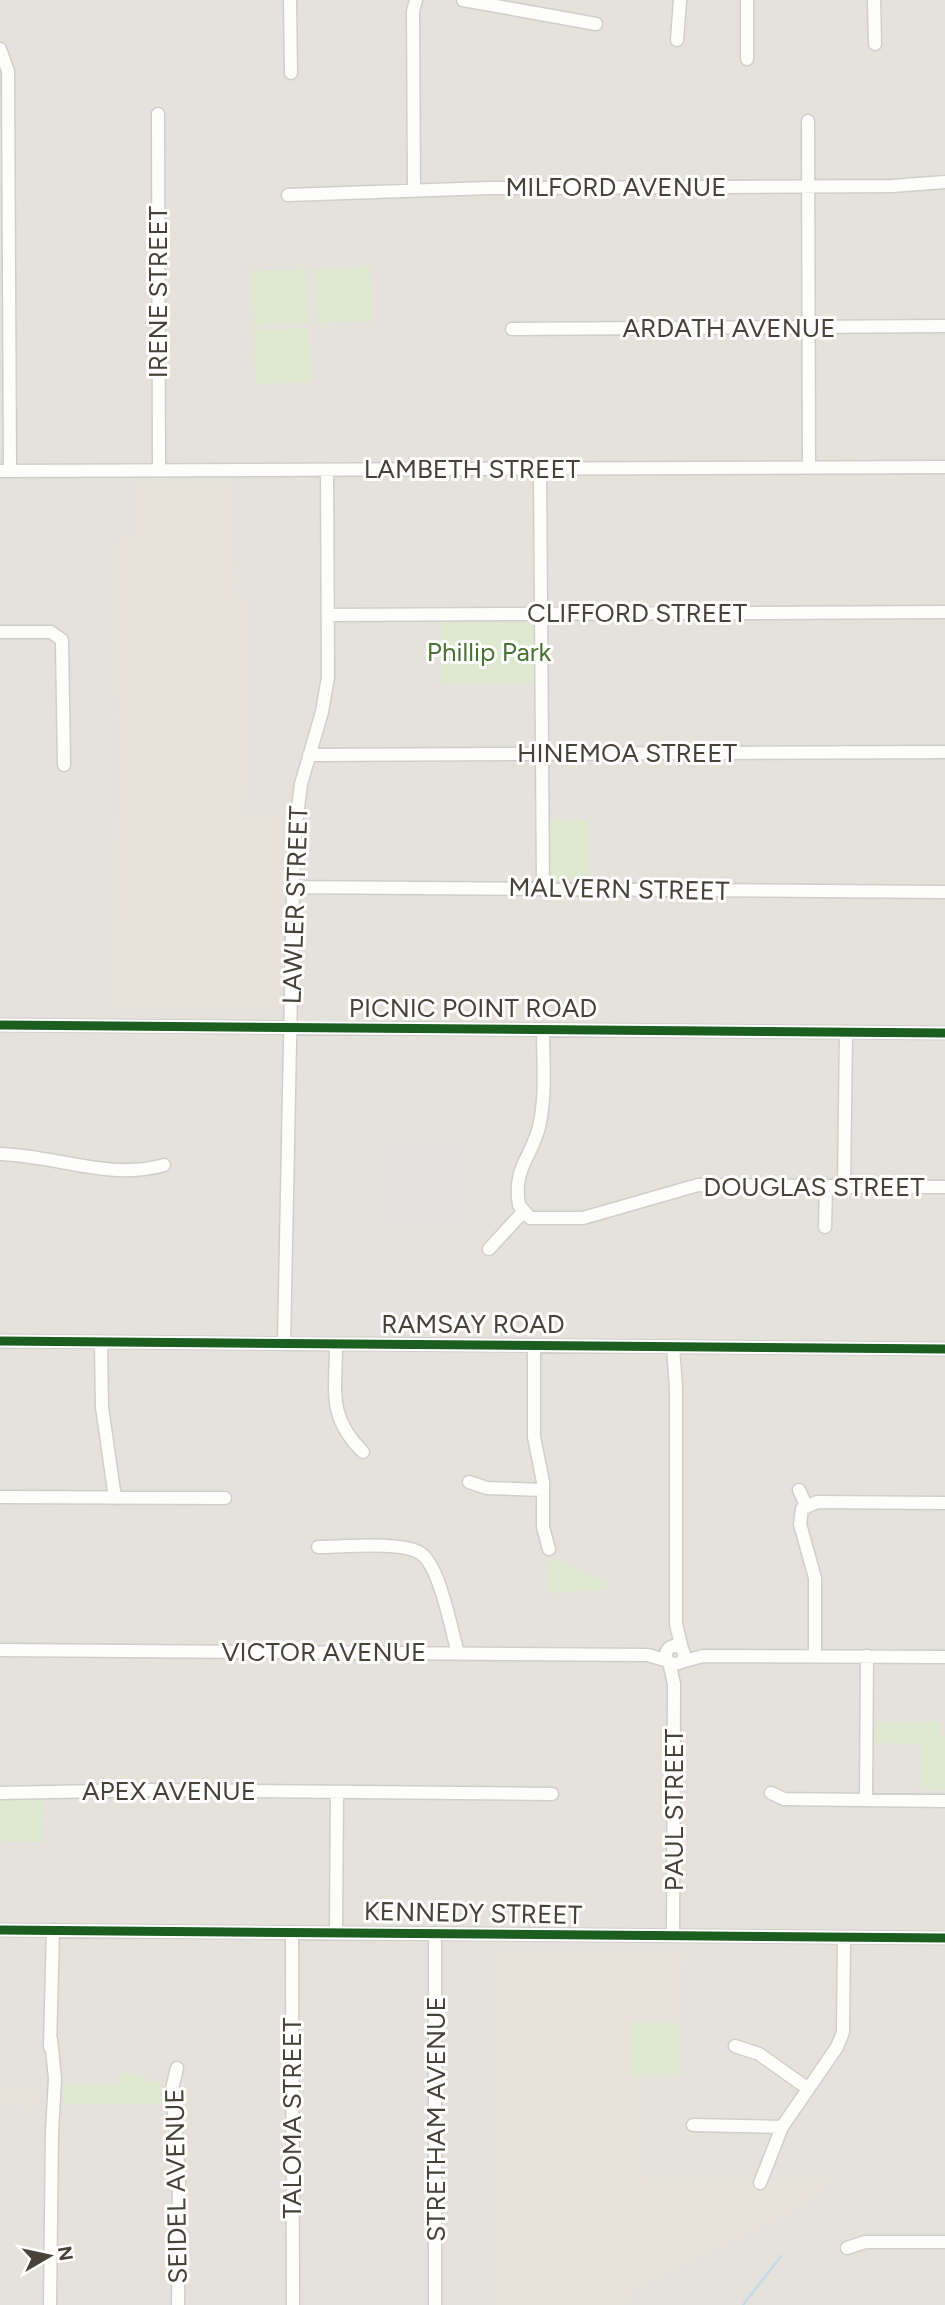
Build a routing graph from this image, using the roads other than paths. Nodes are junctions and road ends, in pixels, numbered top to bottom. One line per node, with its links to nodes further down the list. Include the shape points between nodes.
1 (290, 0): 12 (street)
2 (416, 0): 17 (street)
3 (463, 0): 7 (street)
4 (680, 0): 8 (street)
5 (747, 0): 11 (street)
6 (874, 0): 9 (street)
7 (596, 24)
8 (677, 40)
9 (875, 44)
10 (0, 49): 27 (street, via 8,71)
11 (747, 59)
12 (291, 74)
13 (158, 114): 25 (street, IRENE STREET)
14 (808, 121): 16 (street)
15 (945, 183): 16 (street, MILFORD AVENUE)
16 (808, 187): 17 (street, MILFORD AVENUE); 20 (street)
17 (414, 190): 18 (street, MILFORD AVENUE)
18 (288, 195)
19 (945, 326): 20 (street, ARDATH AVENUE)
20 (808, 328): 21 (street, ARDATH AVENUE); 22 (street)
21 (512, 329)
22 (809, 467): 23 (street, LAMBETH STREET); 24 (street, LAMBETH STREET)
23 (945, 467)
24 (540, 469): 26 (street, LAMBETH STREET); 29 (street)
25 (159, 470): 26 (street, LAMBETH STREET); 27 (street, LAMBETH STREET)
26 (327, 470): 30 (street, LAWLER STREET)
27 (5, 471)
28 (945, 612): 29 (street, CLIFFORD STREET)
29 (541, 614): 30 (street, CLIFFORD STREET); 33 (street)
30 (328, 615): 34 (street, LAWLER STREET, via 327,689)
31 (0, 632): 35 (street, via 51,632 62,640)
32 (945, 752): 33 (street, HINEMOA STREET)
33 (542, 754): 34 (street, HINEMOA STREET); 37 (street)
34 (309, 755): 36 (street, LAWLER STREET, via 298,803)
35 (64, 765)
36 (292, 887): 37 (street, MALVERN STREET); 40 (street, LAWLER STREET)
37 (543, 888): 38 (street, MALVERN STREET)
38 (945, 892)
39 (0, 1025): 40 (street, PICNIC POINT ROAD)
40 (289, 1027): 41 (street, PICNIC POINT ROAD); 54 (street, LAWLER STREET)
41 (543, 1030): 42 (street, PICNIC POINT ROAD); 49 (street, via 542,1114 519,1173 518,1200)
42 (846, 1032): 43 (street, PICNIC POINT ROAD); 47 (street)
43 (945, 1033)
44 (0, 1154): 45 (street, via 117,1170)
45 (164, 1165)
46 (826, 1186): 47 (street, DOUGLAS STREET); 49 (street, DOUGLAS STREET, via 698,1185 583,1218 536,1219); 50 (street)
47 (844, 1186): 48 (street, DOUGLAS STREET)
48 (945, 1187)
49 (523, 1212): 51 (street)
50 (825, 1227)
51 (489, 1249)
52 (0, 1341): 53 (street, RAMSAY ROAD)
53 (102, 1342): 54 (street, RAMSAY ROAD); 64 (street, via 102,1407)
54 (284, 1343): 55 (street, RAMSAY ROAD)
55 (336, 1344): 56 (street, RAMSAY ROAD); 59 (street, via 337,1415 346,1435)
56 (534, 1346): 57 (street, RAMSAY ROAD); 61 (street, via 534,1437)
57 (677, 1347): 58 (street, RAMSAY ROAD); 72 (street, PAUL STREET)
58 (945, 1349)
59 (363, 1452)
60 (469, 1482): 61 (street, via 487,1488)
61 (543, 1490): 69 (street, via 543,1527)
62 (799, 1490): 67 (street)
63 (0, 1497): 64 (street)
64 (115, 1498): 65 (street)
65 (225, 1498)
66 (945, 1503): 67 (street)
67 (806, 1505): 73 (street, via 799,1519 814,1572)
68 (318, 1547): 71 (street, via 406,1548 421,1553 432,1565)
69 (549, 1549)
70 (0, 1650): 71 (street, VICTOR AVENUE)
71 (458, 1653): 72 (street, VICTOR AVENUE)
72 (675, 1655): 73 (street, VICTOR AVENUE); 87 (street, PAUL STREET)
73 (815, 1656): 74 (street, VICTOR AVENUE)
74 (867, 1656): 75 (street, VICTOR AVENUE); 80 (street)
75 (945, 1657)
76 (337, 1792): 77 (street, APEX AVENUE); 79 (street, APEX AVENUE); 85 (street)
77 (0, 1793)
78 (771, 1793): 80 (street, via 784,1799)
79 (552, 1794)
80 (866, 1800): 81 (street)
81 (945, 1801)
82 (0, 1930): 83 (street, KENNEDY STREET)
83 (53, 1930): 84 (street, KENNEDY STREET); 98 (street, via 47,2094)
84 (292, 1932): 85 (street, KENNEDY STREET); 100 (street, TALOMA STREET)
85 (336, 1932): 86 (street, KENNEDY STREET)
86 (435, 1933): 87 (street, KENNEDY STREET); 101 (street, STRETHAM AVENUE)
87 (673, 1936): 88 (street, KENNEDY STREET)
88 (844, 1938): 89 (street, KENNEDY STREET); 92 (street, via 843,2032)
89 (945, 1938)
90 (735, 2046): 92 (street, via 759,2054)
91 (177, 2068): 99 (street, SEIDEL AVENUE, via 172,2089 179,2174)
92 (807, 2088): 94 (street)
93 (693, 2124): 94 (street)
94 (782, 2127): 95 (street)
95 (760, 2183)
96 (945, 2242): 97 (street, via 865,2242)
97 (847, 2248)
98 (50, 2305)
99 (178, 2305)
100 (293, 2305)
101 (435, 2305)

